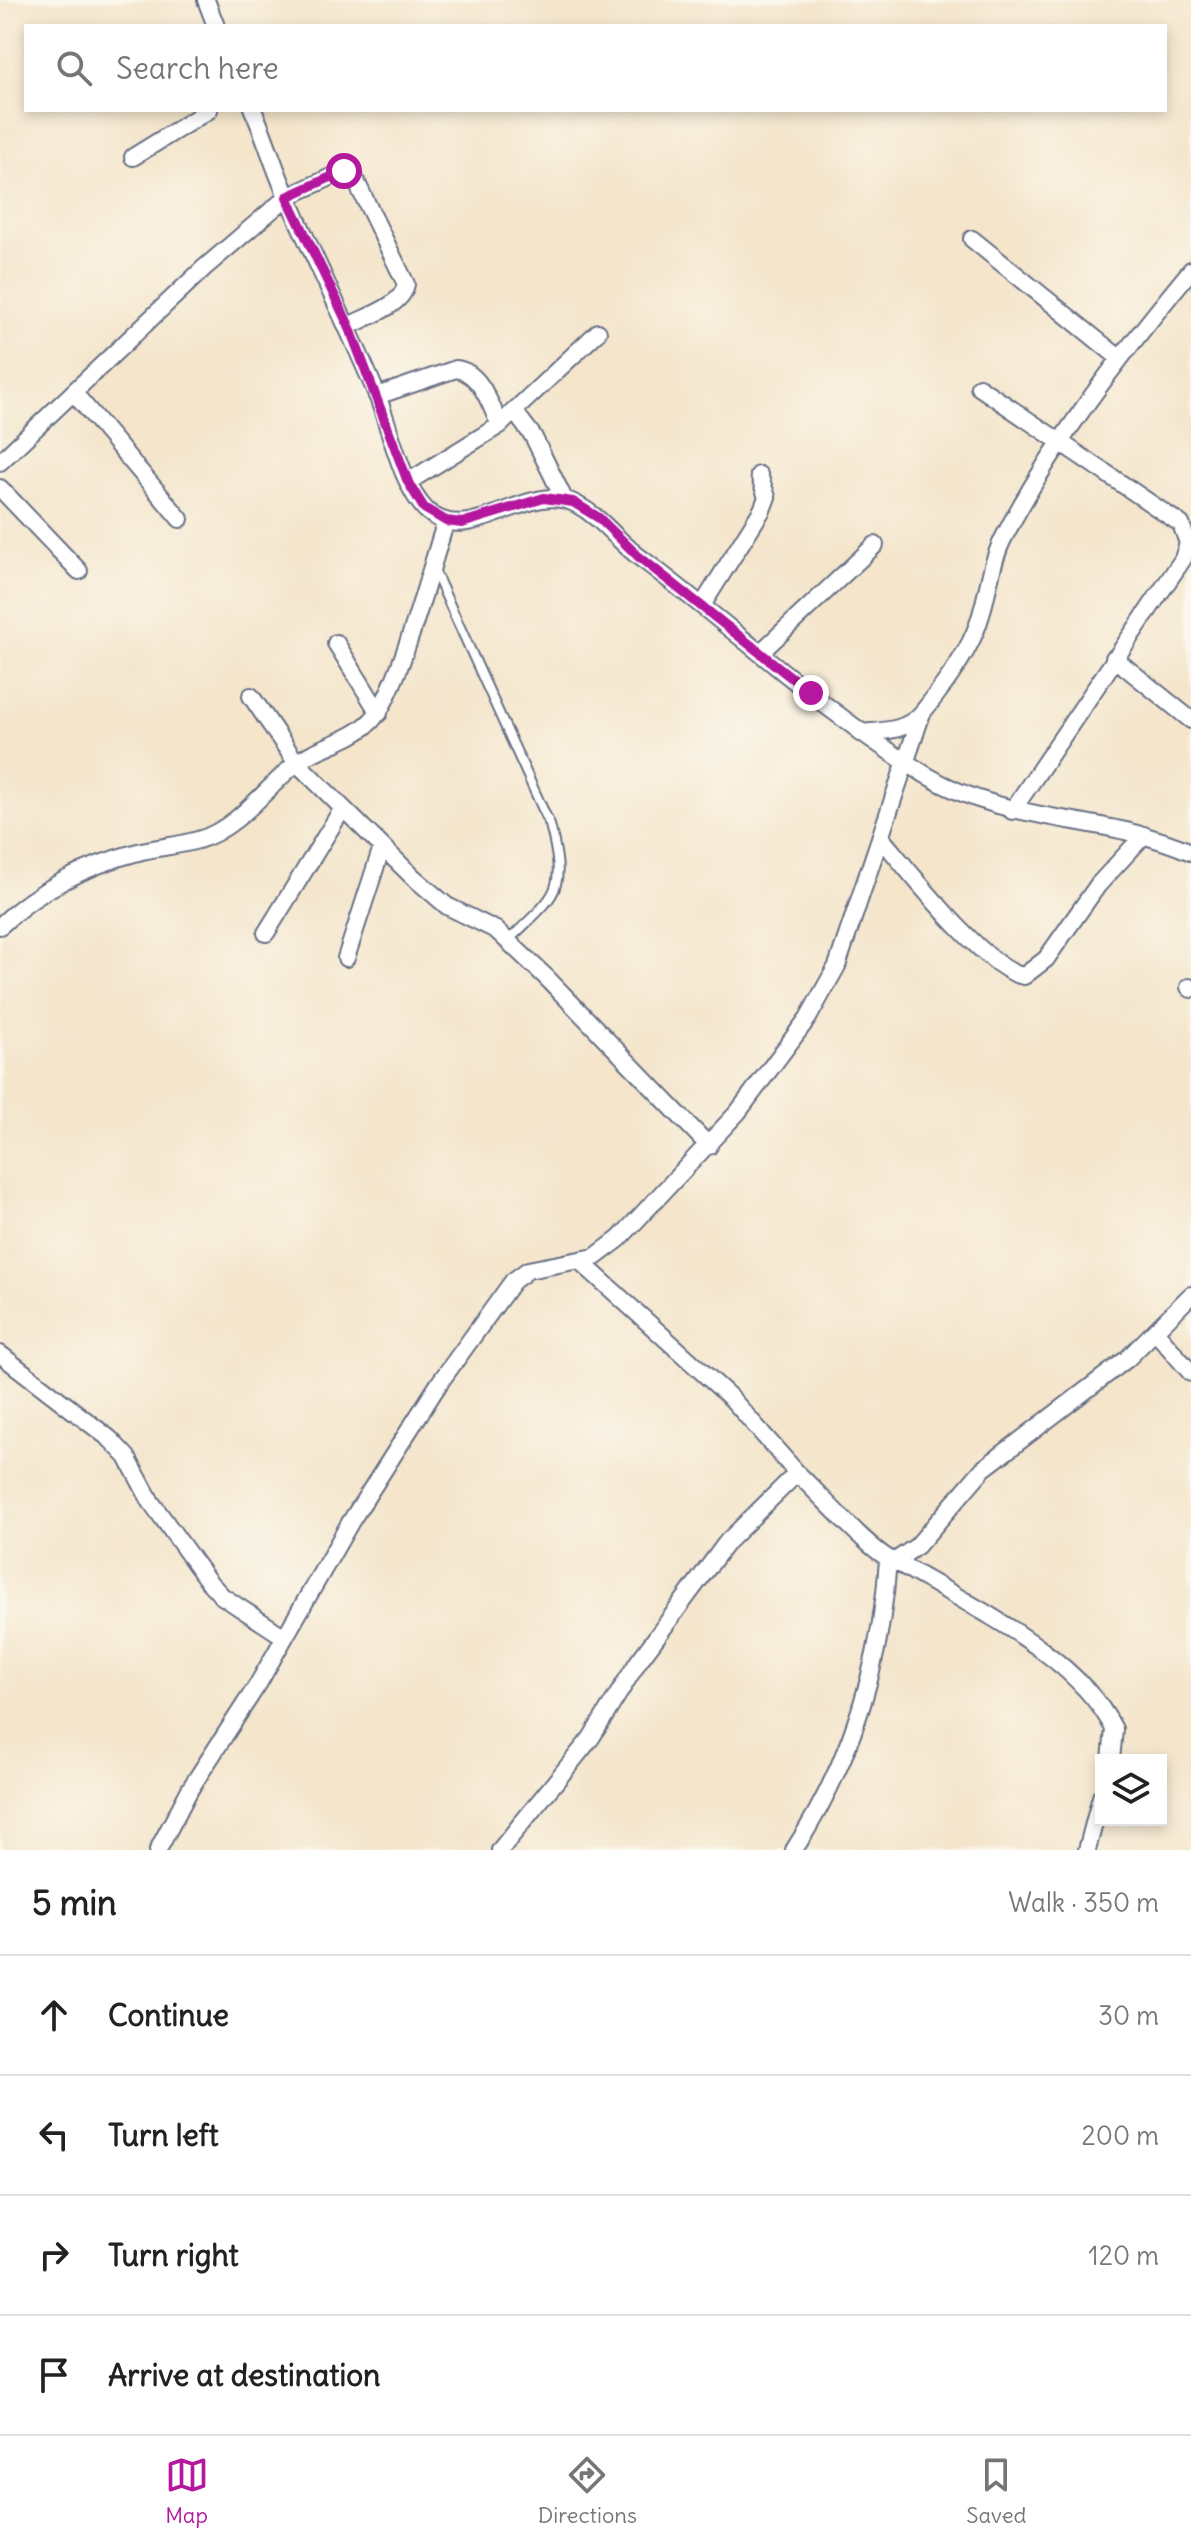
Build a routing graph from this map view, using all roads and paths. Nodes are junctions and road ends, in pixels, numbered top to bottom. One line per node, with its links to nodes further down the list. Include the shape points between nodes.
1 (206, 0): 2 (street)
2 (215, 24)
3 (206, 112): 5 (street)
4 (254, 112): 6 (street)
5 (133, 157)
6 (287, 197): 9 (street); 9 (street, via 337,173 349,173 403,272 405,293 398,300); 13 (street)
7 (972, 239): 11 (street)
8 (1191, 270): 11 (street)
9 (349, 326): 14 (street)
10 (598, 332): 15 (street)
11 (1118, 357): 17 (street)
12 (979, 387): 17 (street)
13 (74, 393): 18 (street); 23 (street)
14 (377, 396): 16 (street, via 456,369 465,371 478,382); 20 (street)
15 (514, 411): 16 (street); 22 (street, via 533,436)
16 (500, 425): 20 (street)
17 (1063, 440): 31 (street, via 1181,524 1188,543 1183,559); 34 (street, via 1002,542 970,643)
18 (0, 462)
19 (759, 475): 28 (street, via 766,487 762,510)
20 (408, 482): 24 (street, via 424,508)
21 (0, 488): 27 (street)
22 (564, 499): 24 (street, via 544,498 462,523); 28 (street, via 599,518 638,556)
23 (180, 519)
24 (446, 521): 26 (street)
25 (875, 545): 30 (street)
26 (432, 566): 33 (street); 47 (lane, via 550,825 559,859 555,894)
27 (79, 571)
28 (703, 604): 30 (street)
29 (336, 643): 33 (street)
30 (761, 652): 36 (street)
31 (1114, 658): 35 (street); 40 (street)
32 (251, 696): 38 (street)
33 (379, 713): 38 (street, via 349,738)
34 (922, 713): 36 (street, via 903,728); 37 (street)
35 (1191, 720)
36 (860, 733): 37 (street)
37 (904, 760): 40 (street, via 955,792); 42 (street)
38 (296, 762): 39 (street); 45 (street, via 222,829 201,840 137,852 81,873)
39 (343, 808): 43 (street); 46 (street)
40 (1012, 811): 41 (street)
41 (1144, 835): 42 (street, via 1098,885 1046,959 1024,976 1007,970 967,934); 44 (street)
42 (882, 839): 49 (street, via 826,991)
43 (382, 847): 47 (street, via 447,906 478,919); 48 (street)
44 (1191, 852)
45 (3, 917)
46 (266, 933)
47 (508, 941): 49 (street)
48 (346, 958)
49 (709, 1146): 50 (street, via 619,1239)
50 (580, 1261): 55 (street, via 731,1398); 57 (street, via 528,1270 513,1281 391,1457)
51 (1191, 1295): 52 (street)
52 (1155, 1331): 54 (street); 56 (street, via 1127,1359 983,1469 917,1546)
53 (0, 1354): 57 (street, via 110,1439 208,1581)
54 (1191, 1373)
55 (797, 1473): 56 (street, via 865,1543); 61 (street, via 727,1542 638,1662 591,1738)
56 (892, 1560): 58 (street, via 1041,1650 1078,1679 1114,1729); 62 (street, via 863,1712 840,1770)
57 (283, 1636): 60 (street)
58 (1112, 1754)
59 (1095, 1820): 63 (street)
60 (158, 1850)
61 (500, 1850)
62 (794, 1850)
63 (1087, 1850)

